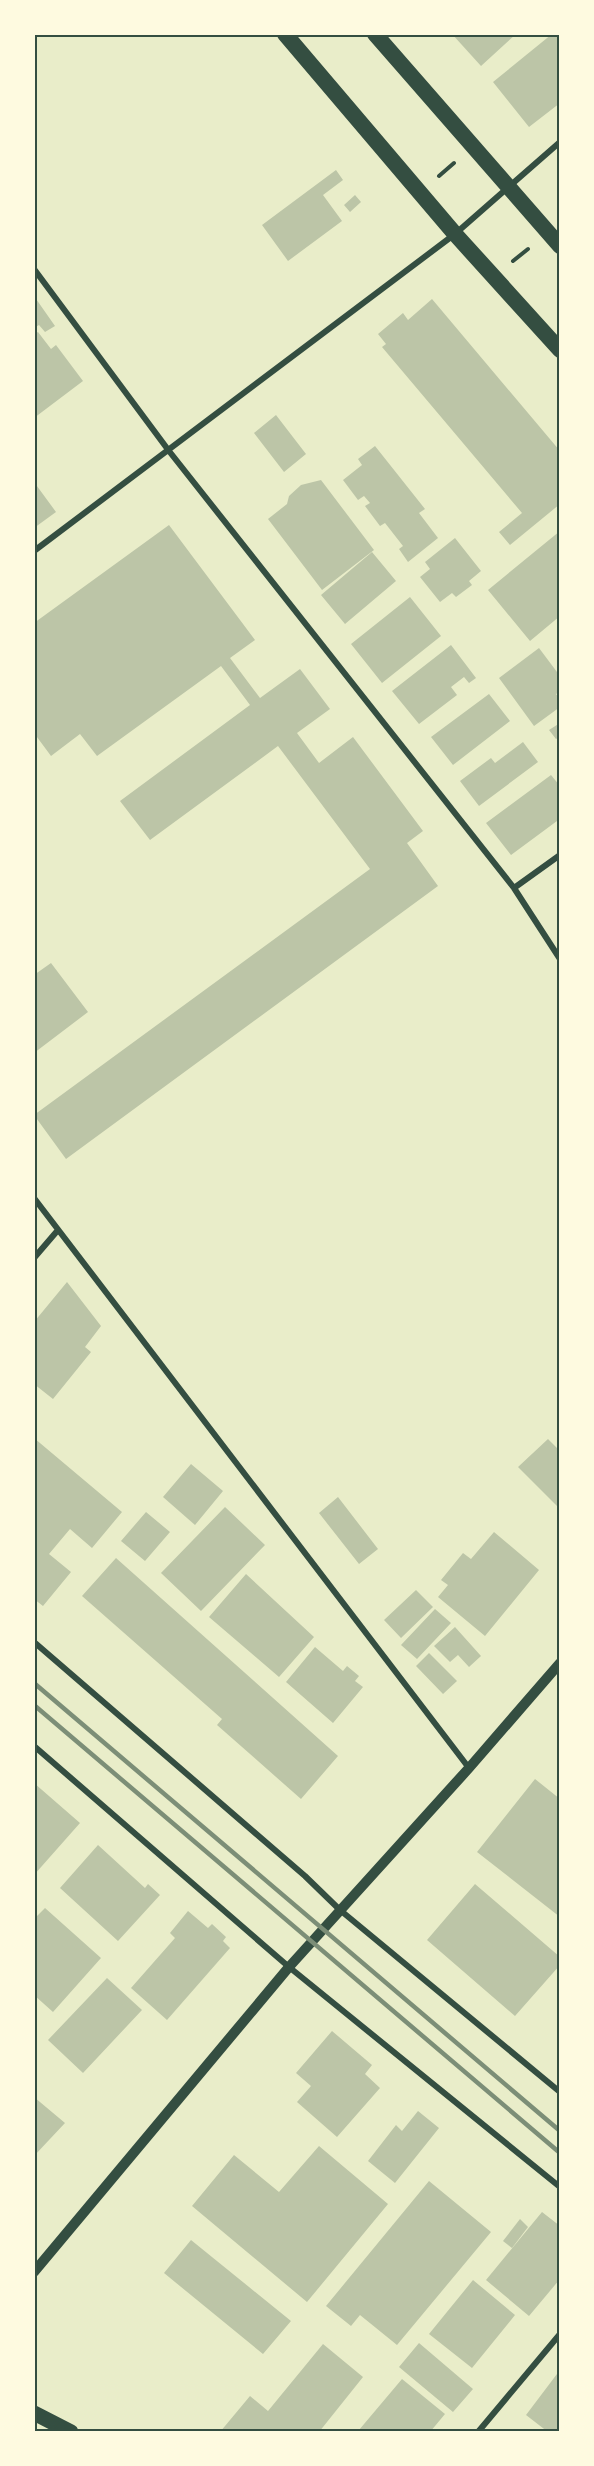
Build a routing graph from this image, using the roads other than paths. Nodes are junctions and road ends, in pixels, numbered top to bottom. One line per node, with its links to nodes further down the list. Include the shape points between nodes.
1 (285, 34): 5 (highway)
2 (375, 34): 4 (highway)
3 (560, 142): 4 (street)
4 (507, 186): 5 (street); 6 (highway)
5 (455, 234): 8 (highway); 9 (street)
6 (554, 240)
7 (34, 269): 9 (street)
8 (560, 350)
9 (169, 451): 10 (street); 12 (street)
10 (34, 551)
11 (560, 855): 12 (street)
12 (514, 888): 13 (street)
13 (560, 959)
14 (34, 1198): 15 (street)
15 (58, 1230): 16 (street); 20 (street)
16 (34, 1258)
17 (34, 1641): 21 (street)
18 (560, 1663): 20 (street)
19 (34, 1746): 22 (street)
20 (469, 1768): 21 (street)
21 (340, 1910): 22 (street); 23 (street)
22 (289, 1967): 24 (street); 25 (street)
23 (560, 2092)
24 (560, 2187)
25 (34, 2272)
26 (560, 2334): 29 (street)
27 (34, 2413): 28 (main road)
28 (71, 2432)
29 (478, 2432)

